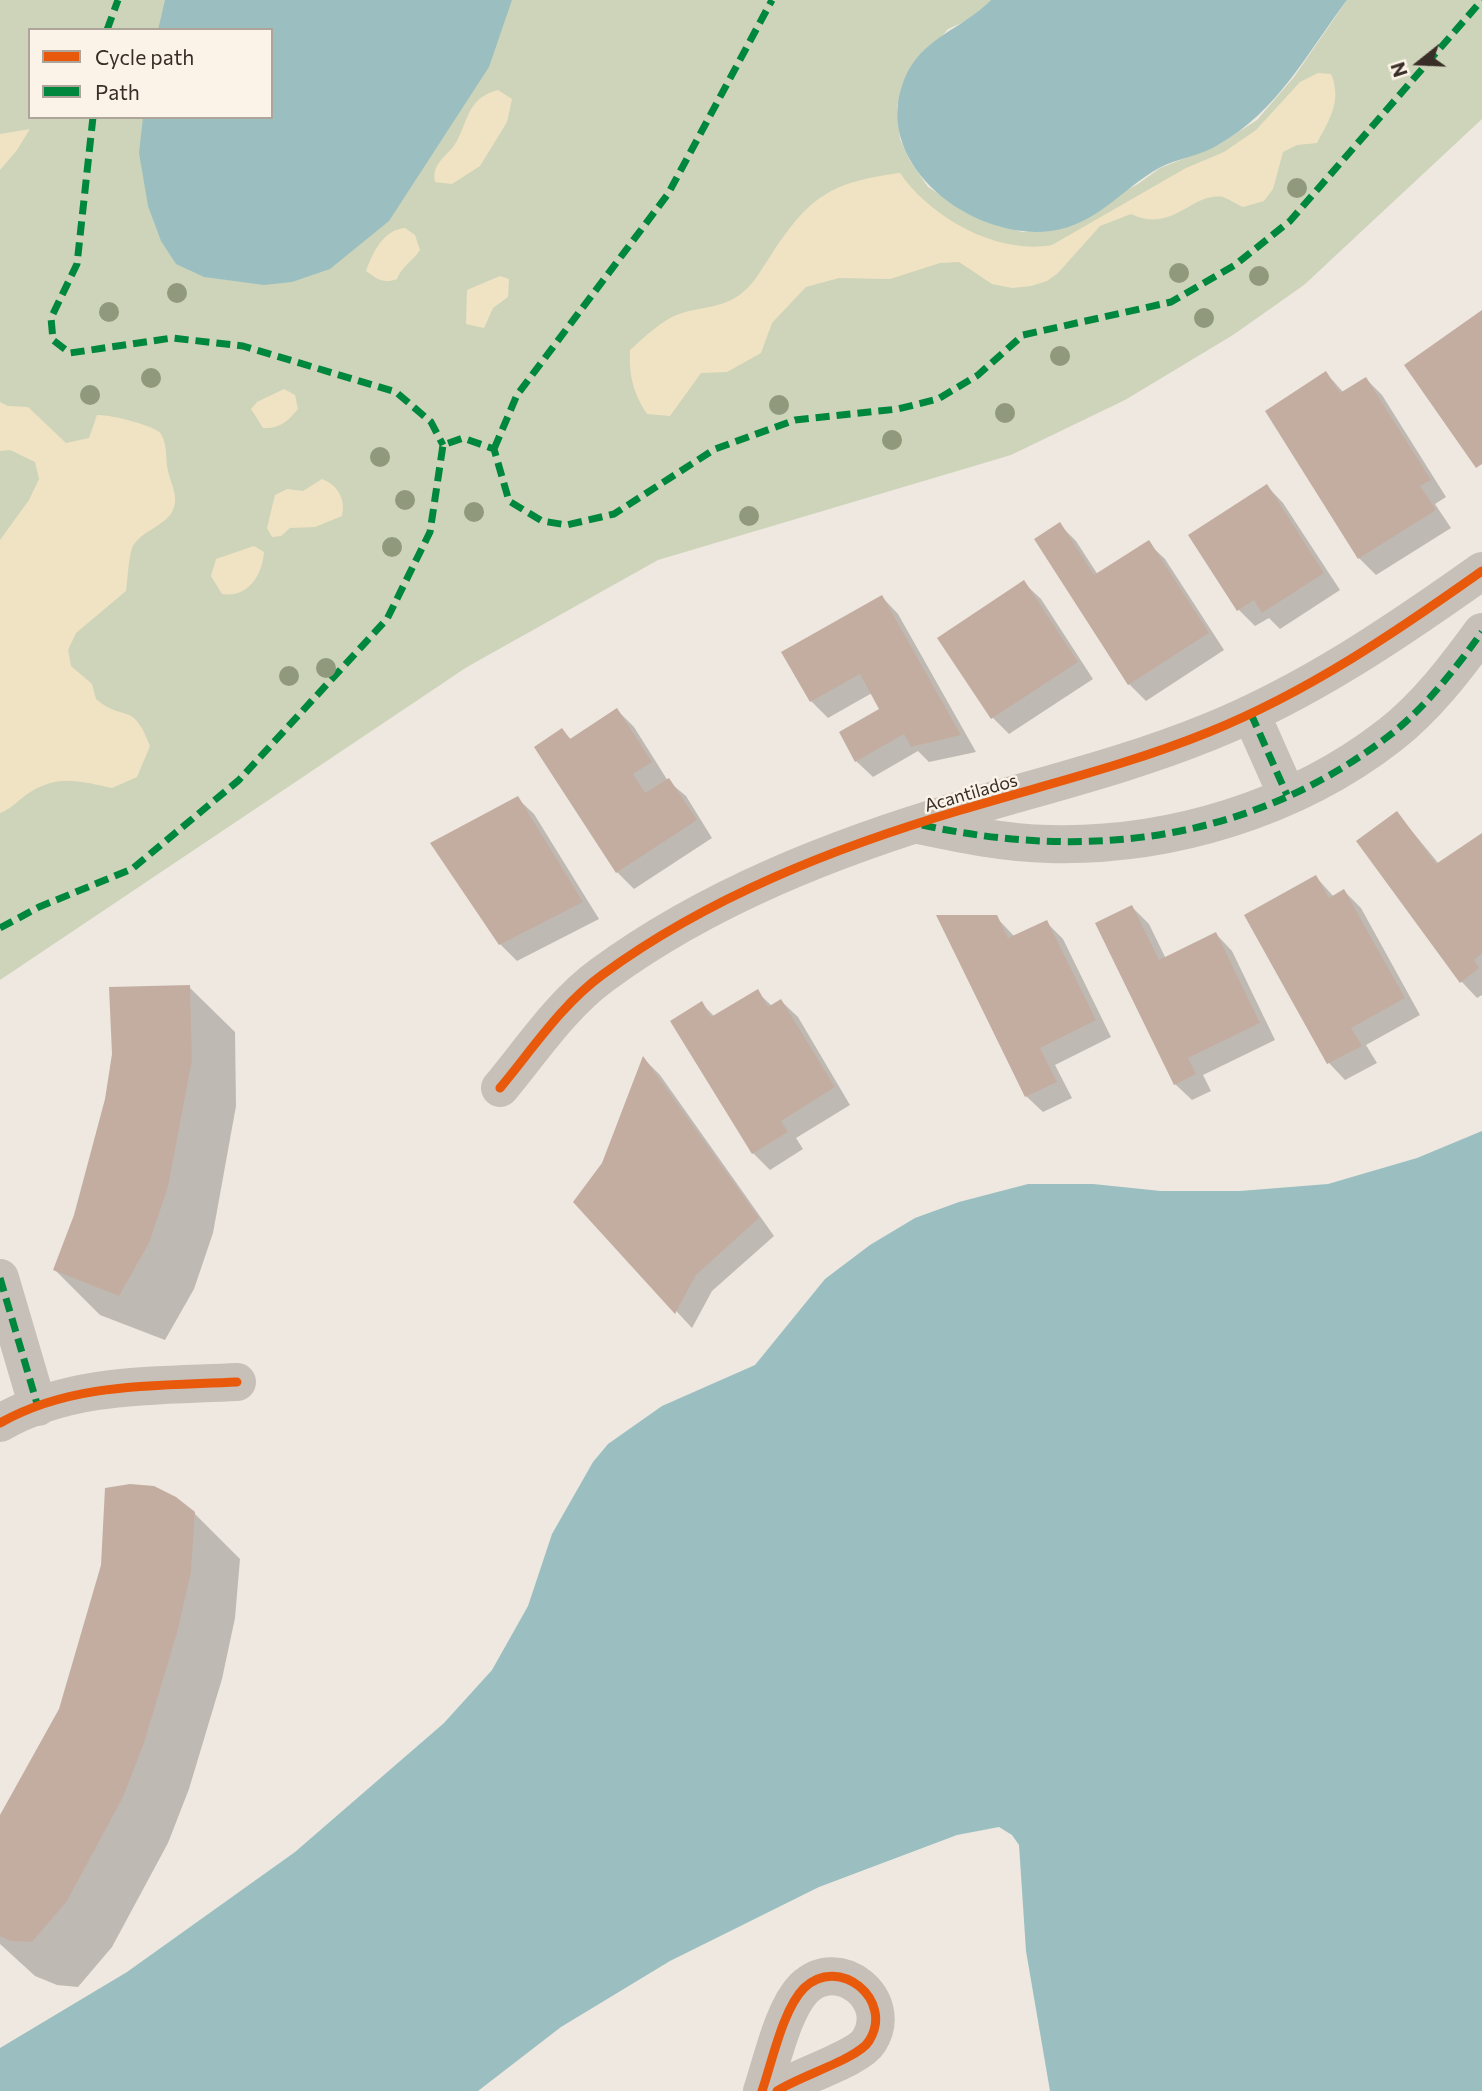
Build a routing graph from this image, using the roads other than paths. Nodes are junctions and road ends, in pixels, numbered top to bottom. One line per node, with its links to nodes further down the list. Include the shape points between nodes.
1 (1482, 571): 3 (street, Acantilados, via 1385,640)
2 (1482, 632): 4 (street, Acantilados, via 1429,699 1391,734 1347,764)
3 (1251, 714): 4 (street); 5 (street, Acantilados, via 1130,761)
4 (1287, 795): 5 (street, Acantilados, via 1211,824 1109,843 979,838)
5 (918, 825): 6 (street, Acantilados, via 823,857 743,891 664,935 600,976)
6 (500, 1088)
7 (0, 1278): 9 (street)
8 (237, 1382): 9 (street, via 109,1388)
9 (38, 1407): 10 (street)
10 (0, 1423)
11 (762, 2091): 12 (street, via 793,2003 806,1986 844,1977 860,1985 875,2004 877,2024 869,2042 854,2056)
12 (776, 2091)

